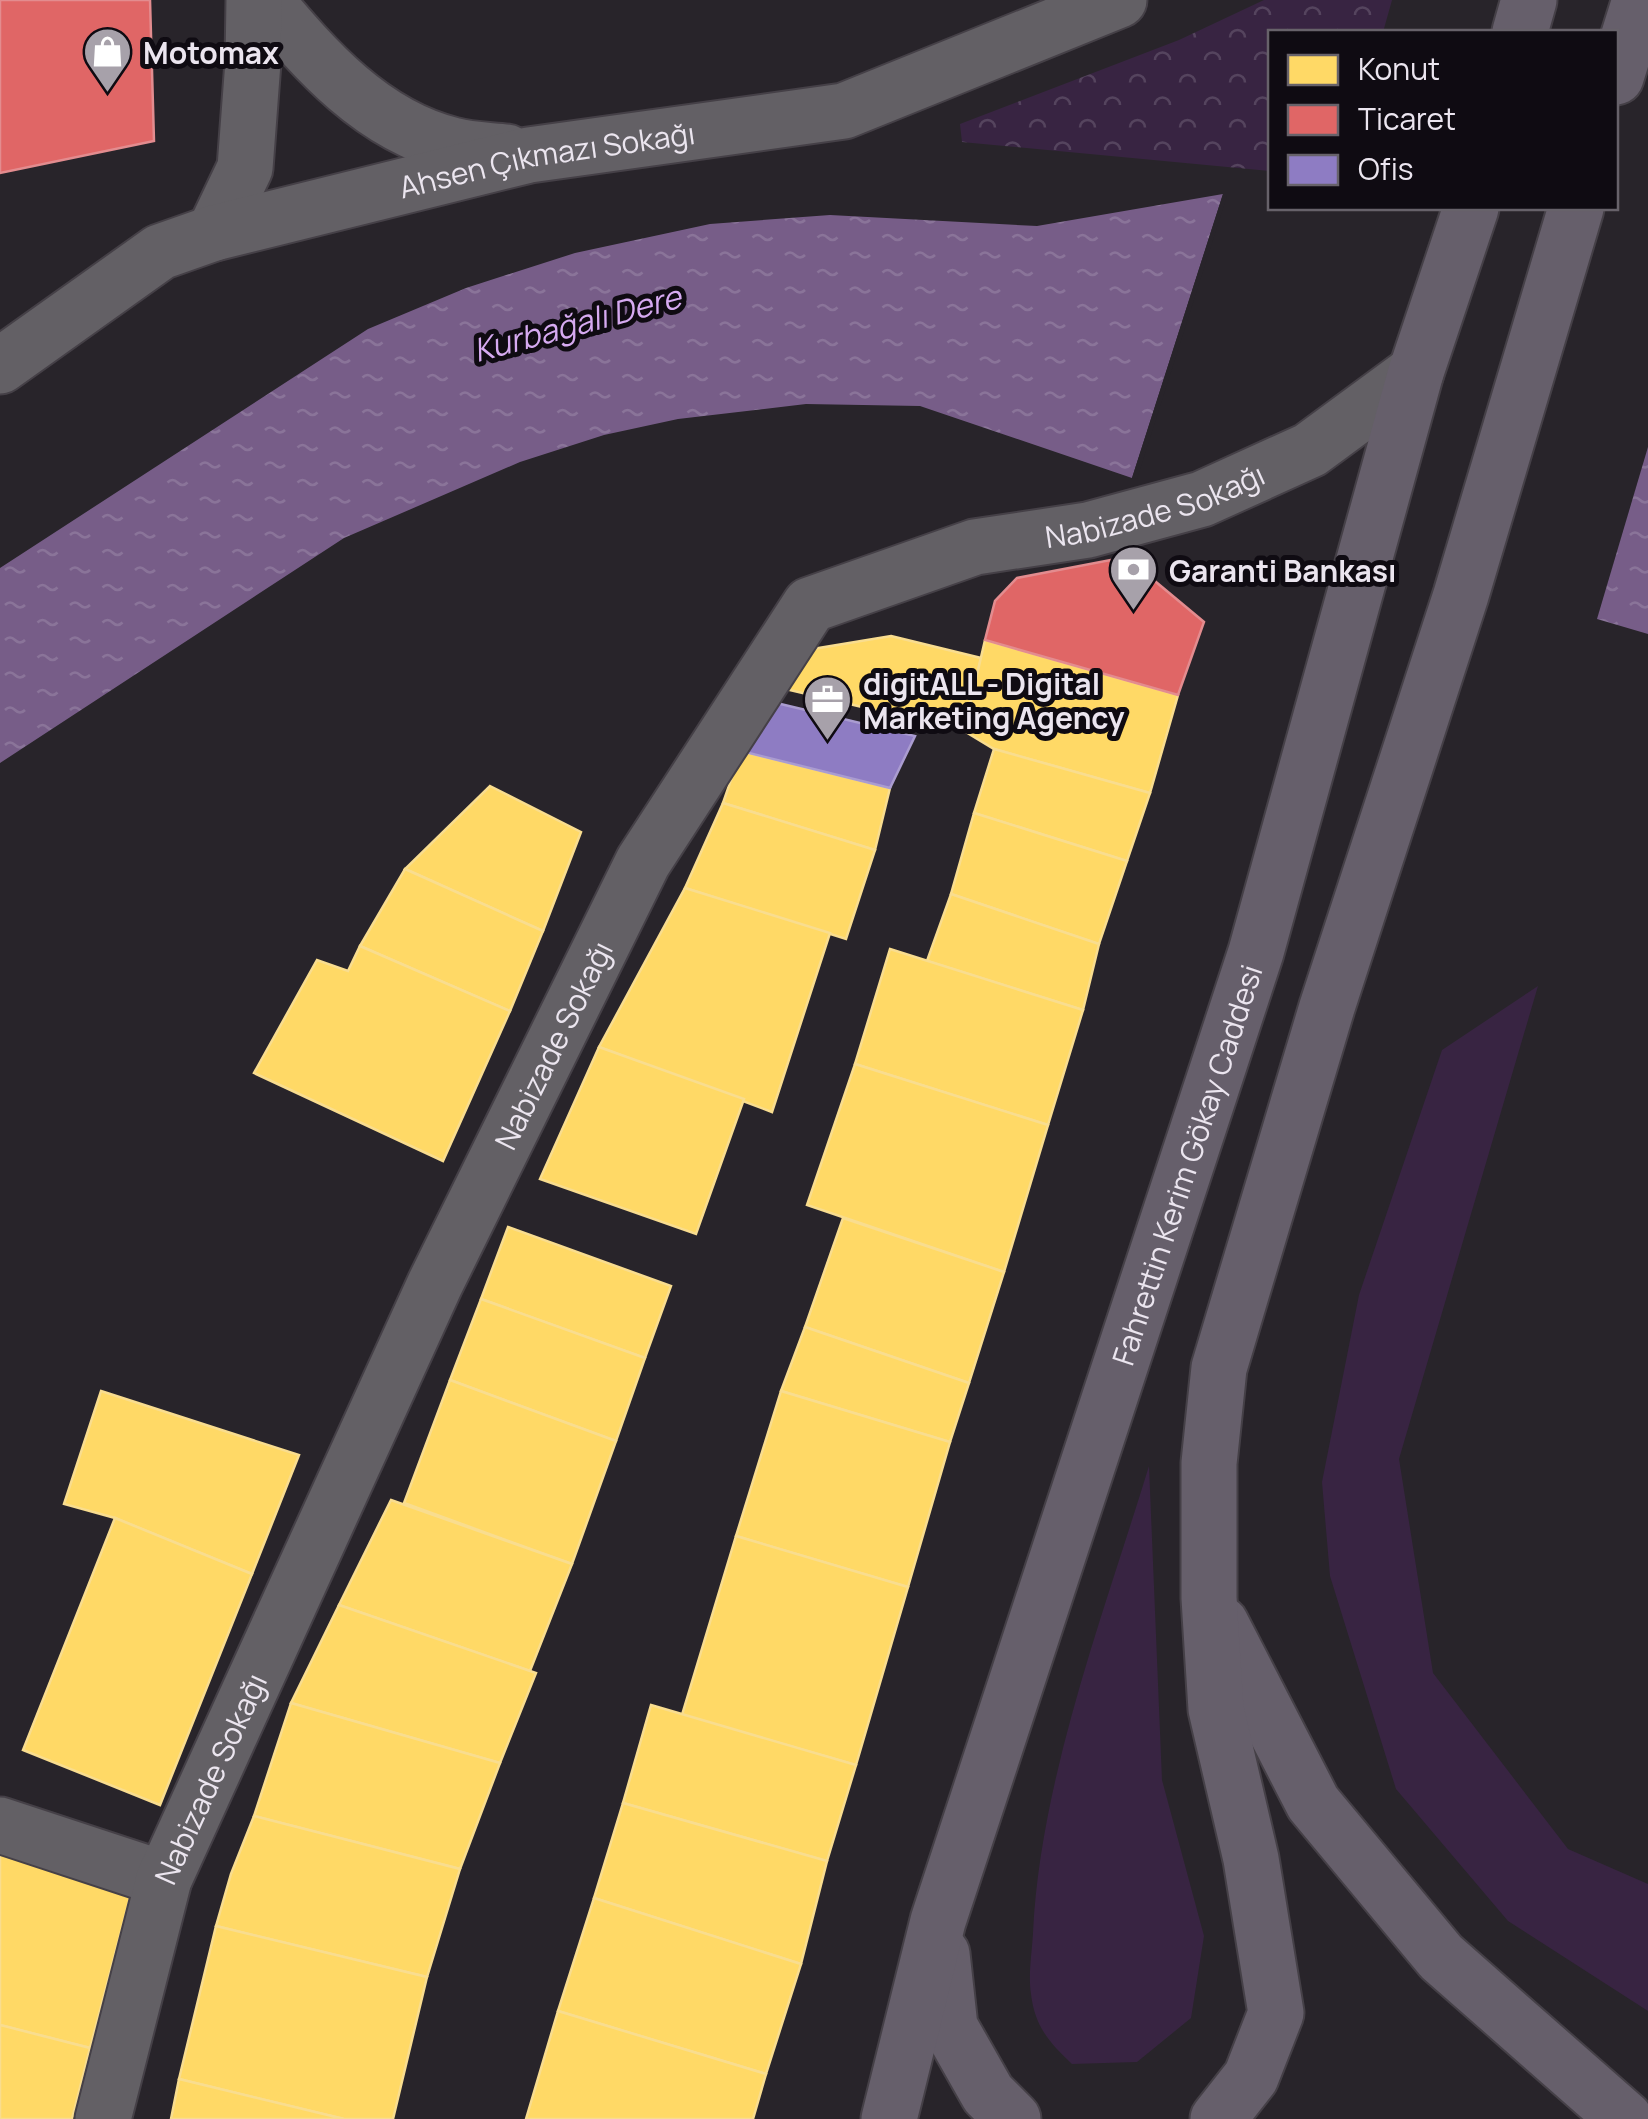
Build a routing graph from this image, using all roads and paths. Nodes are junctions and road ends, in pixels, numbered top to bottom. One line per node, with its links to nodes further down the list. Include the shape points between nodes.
1 (254, 0): 11 (street, via 245,168)
2 (265, 0): 8 (street, via 312,56 377,113 452,146)
3 (1118, 0): 8 (street, Ahsen Çıkmazı Sokağı, via 844,111)
4 (1528, 0): 6 (main road)
5 (1640, 0): 7 (main road)
6 (1520, 30)
7 (1618, 71)
8 (529, 155): 11 (street, Ahsen Çıkmazı Sokağı)
9 (1470, 210): 13 (main road, Fahrettin Kerim Gökay Caddesi)
10 (1575, 210): 14 (main road, via 1219,1368 1209,1463)
11 (214, 233): 12 (street, Ahsen Çıkmazı Sokağı, via 160,252)
12 (0, 366)
13 (1416, 372): 16 (street, Nabizade Sokağı, via 1310,450 1202,499 1088,530 974,546 810,605 643,862 435,1284); 17 (main road, Fahrettin Kerim Gökay Caddesi, via 1256,952)
14 (1209, 1598): 21 (main road, via 1216,1709 1251,1860 1276,2014 1251,2077); 22 (main road, via 1312,1803 1441,1958)
15 (0, 1825): 16 (street)
16 (164, 1879): 18 (street, Nabizade Sokağı)
17 (938, 1921): 19 (main road, Fahrettin Kerim Gökay Caddesi); 20 (main road, via 950,2027 988,2094)
18 (102, 2119)
19 (889, 2119)
20 (1013, 2119)
21 (1218, 2119)
22 (1625, 2119)

